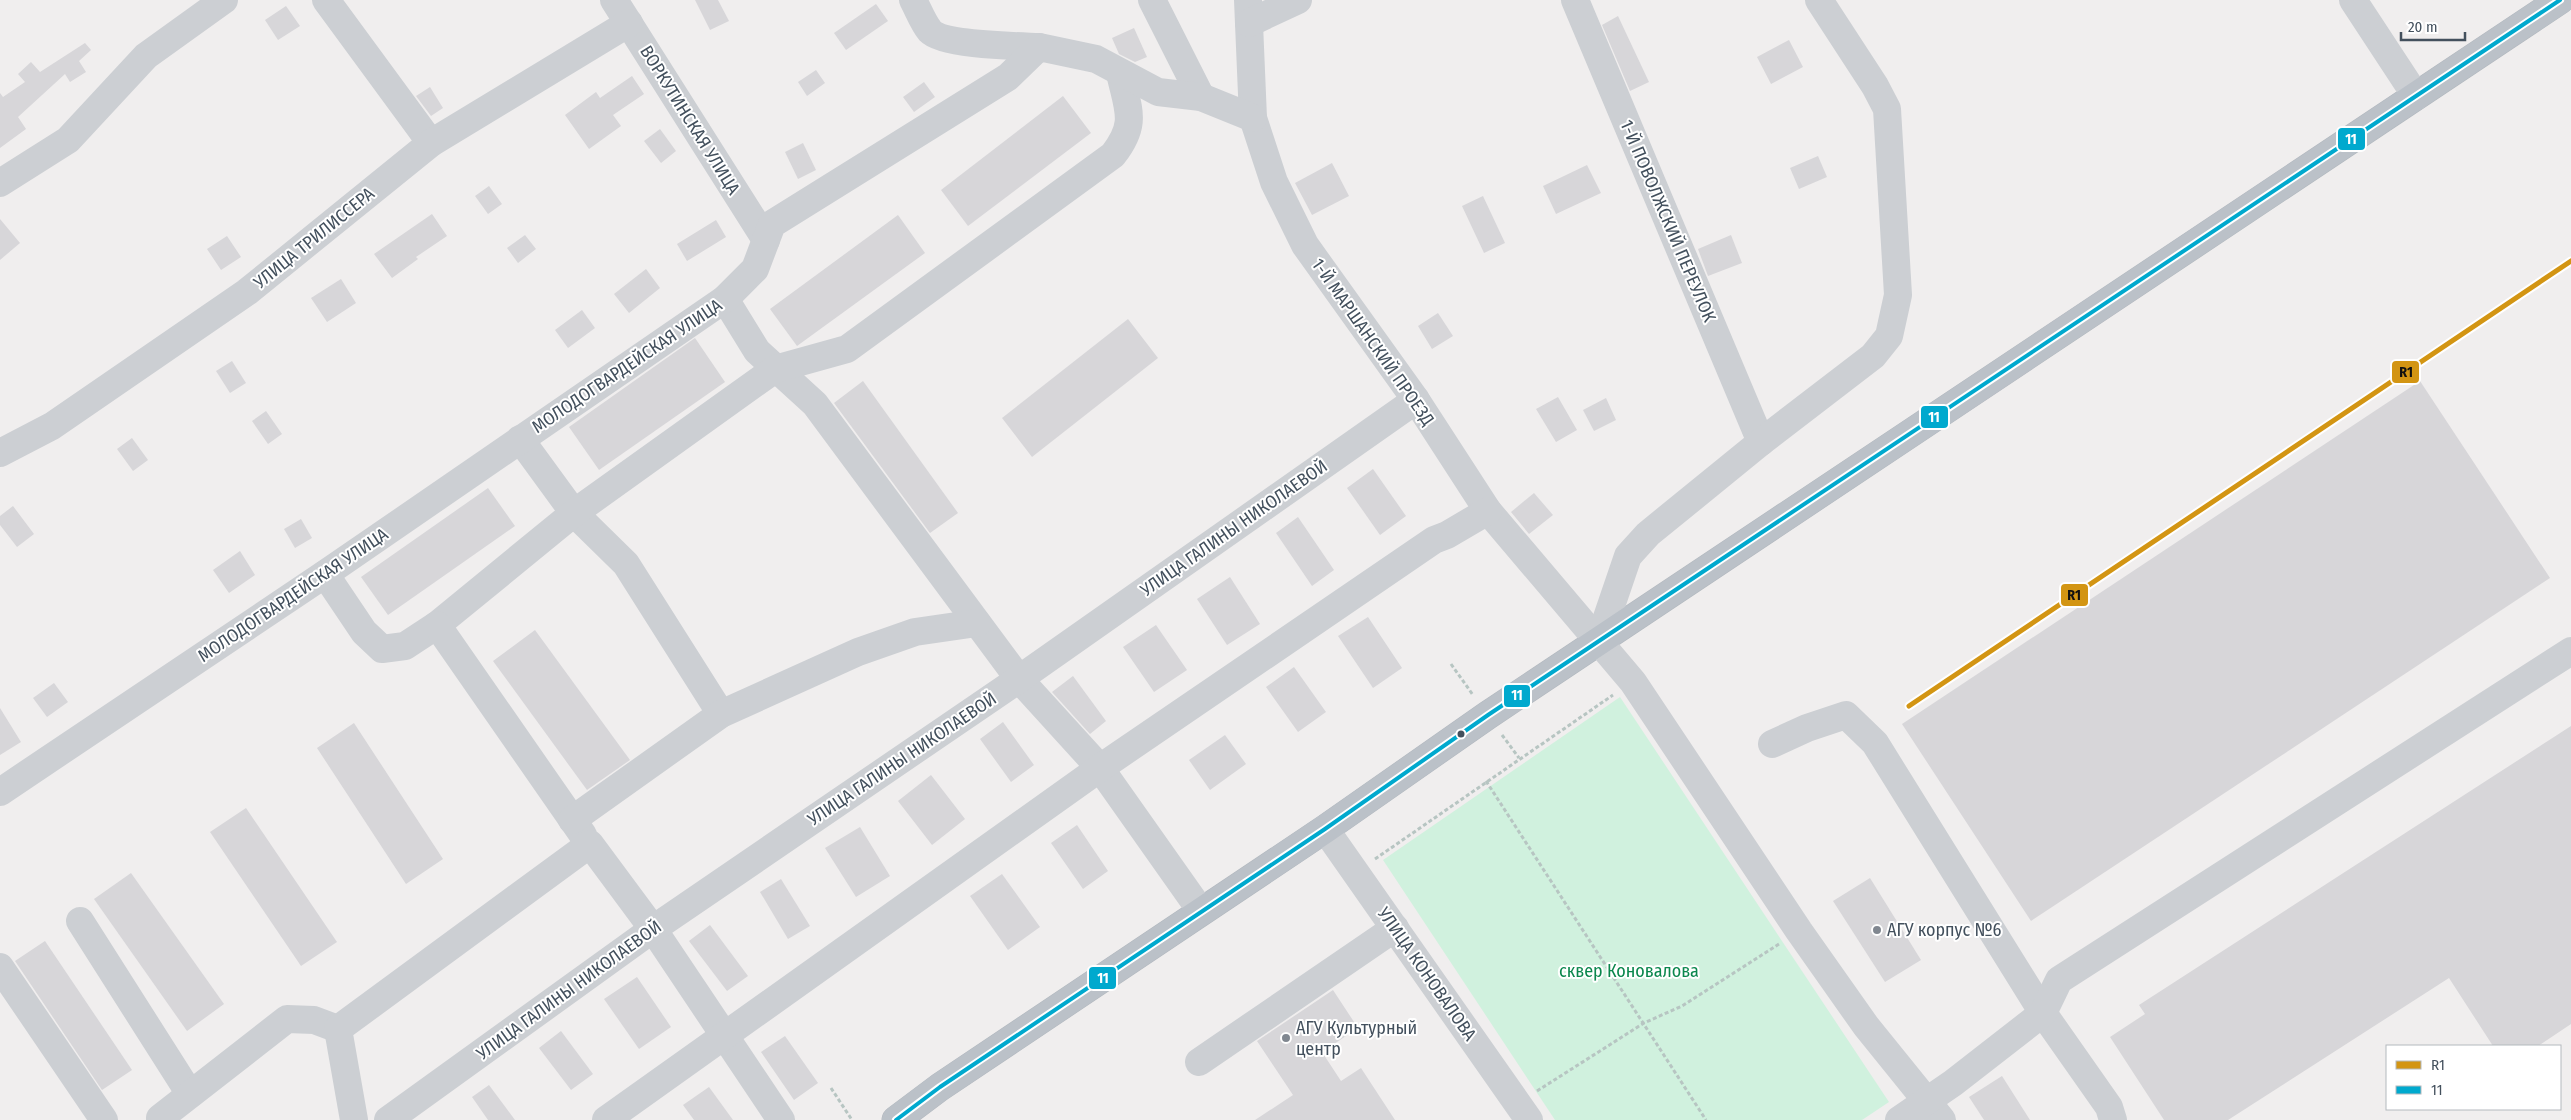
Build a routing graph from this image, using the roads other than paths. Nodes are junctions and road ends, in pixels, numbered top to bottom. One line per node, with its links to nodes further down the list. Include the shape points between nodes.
1 (224, 0): 19 (street, via 146,56 68,140)
2 (326, 0): 18 (street)
3 (614, 0): 12 (street, ВОРКУТИНСКАЯ УЛИЦА)
4 (914, 0): 13 (street, via 930,31 944,38 997,46)
5 (1152, 0): 16 (street)
6 (1298, 0): 11 (street)
7 (1575, 0): 25 (street, 1-Й ПОВОЛЖСКИЙ ПЕРЕУЛОК)
8 (1819, 0): 25 (street, via 1887,109 1898,295 1889,336 1873,356)
9 (2352, 0): 15 (street)
10 (2560, 0): 15 (highway)
11 (1249, 11): 17 (street, 1-Й МАРШАНСКИЙ ПРОЕЗД)
12 (629, 23): 18 (street, УЛИЦА ТРИЛИССЕРА); 20 (street, ВОРКУТИНСКАЯ УЛИЦА)
13 (1039, 47): 14 (street, via 1096,59); 20 (street, МОЛОДОГВАРДЕЙСКАЯ УЛИЦА, via 1008,77 772,224)
14 (1120, 73): 16 (street, via 1158,92); 22 (street, via 1130,118 1126,138 1113,155 847,349)
15 (2416, 96): 32 (highway)
16 (1201, 98): 17 (street)
17 (1254, 118): 23 (street, 1-Й МАРШАНСКИЙ ПРОЕЗД, via 1274,182 1305,245)
18 (431, 143): 26 (street, УЛИЦА ТРИЛИССЕРА, via 247,292 52,426)
19 (0, 184)
20 (766, 240): 21 (street, МОЛОДОГВАРДЕЙСКАЯ УЛИЦА, via 755,269)
21 (725, 300): 22 (street, via 757,351); 24 (street, МОЛОДОГВАРДЕЙСКАЯ УЛИЦА)
22 (775, 369): 28 (street); 30 (street, via 815,404)
23 (1416, 400): 27 (street, 1-Й МАРШАНСКИЙ ПРОЕЗД); 34 (street, УЛИЦА ГАЛИНЫ НИКОЛАЕВОЙ)
24 (520, 439): 28 (street); 29 (street, МОЛОДОГВАРДЕЙСКАЯ УЛИЦА)
25 (1761, 442): 32 (street, via 1648,534 1628,556)
26 (0, 453)
27 (1488, 511): 32 (street, 1-Й МАРШАНСКИЙ ПРОЕЗД); 37 (street, via 1434,540)
28 (574, 513): 31 (street); 35 (street, via 626,564)
29 (326, 574): 31 (street, via 364,632 382,649 405,646); 38 (street, МОЛОДОГВАРДЕЙСКАЯ УЛИЦА)
30 (977, 622): 34 (street); 35 (street, via 915,632 858,652)
31 (437, 625): 39 (street)
32 (1599, 640): 40 (highway); 52 (street, 1-Й МАРШАНСКИЙ ПРОЕЗД, via 1633,682 1866,1026)
33 (2571, 651): 47 (street, via 2059,980)
34 (1019, 679): 37 (street); 45 (street, УЛИЦА ГАЛИНЫ НИКОЛАЕВОЙ)
35 (721, 714): 39 (street)
36 (1772, 744): 47 (street, via 1846,715 1875,743)
37 (1100, 768): 42 (street); 49 (street)
38 (0, 792)
39 (572, 820): 41 (street)
40 (1325, 829): 42 (highway); 44 (street, УЛИЦА КОНОВАЛОВА)
41 (590, 844): 45 (street); 48 (street)
42 (1201, 911): 60 (highway)
43 (80, 921): 51 (street)
44 (1395, 928): 50 (street); 53 (street, УЛИЦА КОНОВАЛОВА)
45 (653, 929): 49 (street); 57 (street, УЛИЦА ГАЛИНЫ НИКОЛАЕВОЙ)
46 (0, 967): 55 (street)
47 (2043, 1013): 52 (street); 62 (street, via 2109,1107)
48 (338, 1029): 51 (street, via 314,1020 287,1019); 56 (street)
49 (725, 1034): 58 (street); 59 (street)
50 (1198, 1062)
51 (190, 1094): 54 (street)
52 (1935, 1110): 61 (street)
53 (1523, 1112)
54 (159, 1119)
55 (104, 1120)
56 (354, 1120)
57 (388, 1120)
58 (606, 1120)
59 (781, 1120)
60 (896, 1120)
61 (1899, 1120)
62 (2113, 1120)

